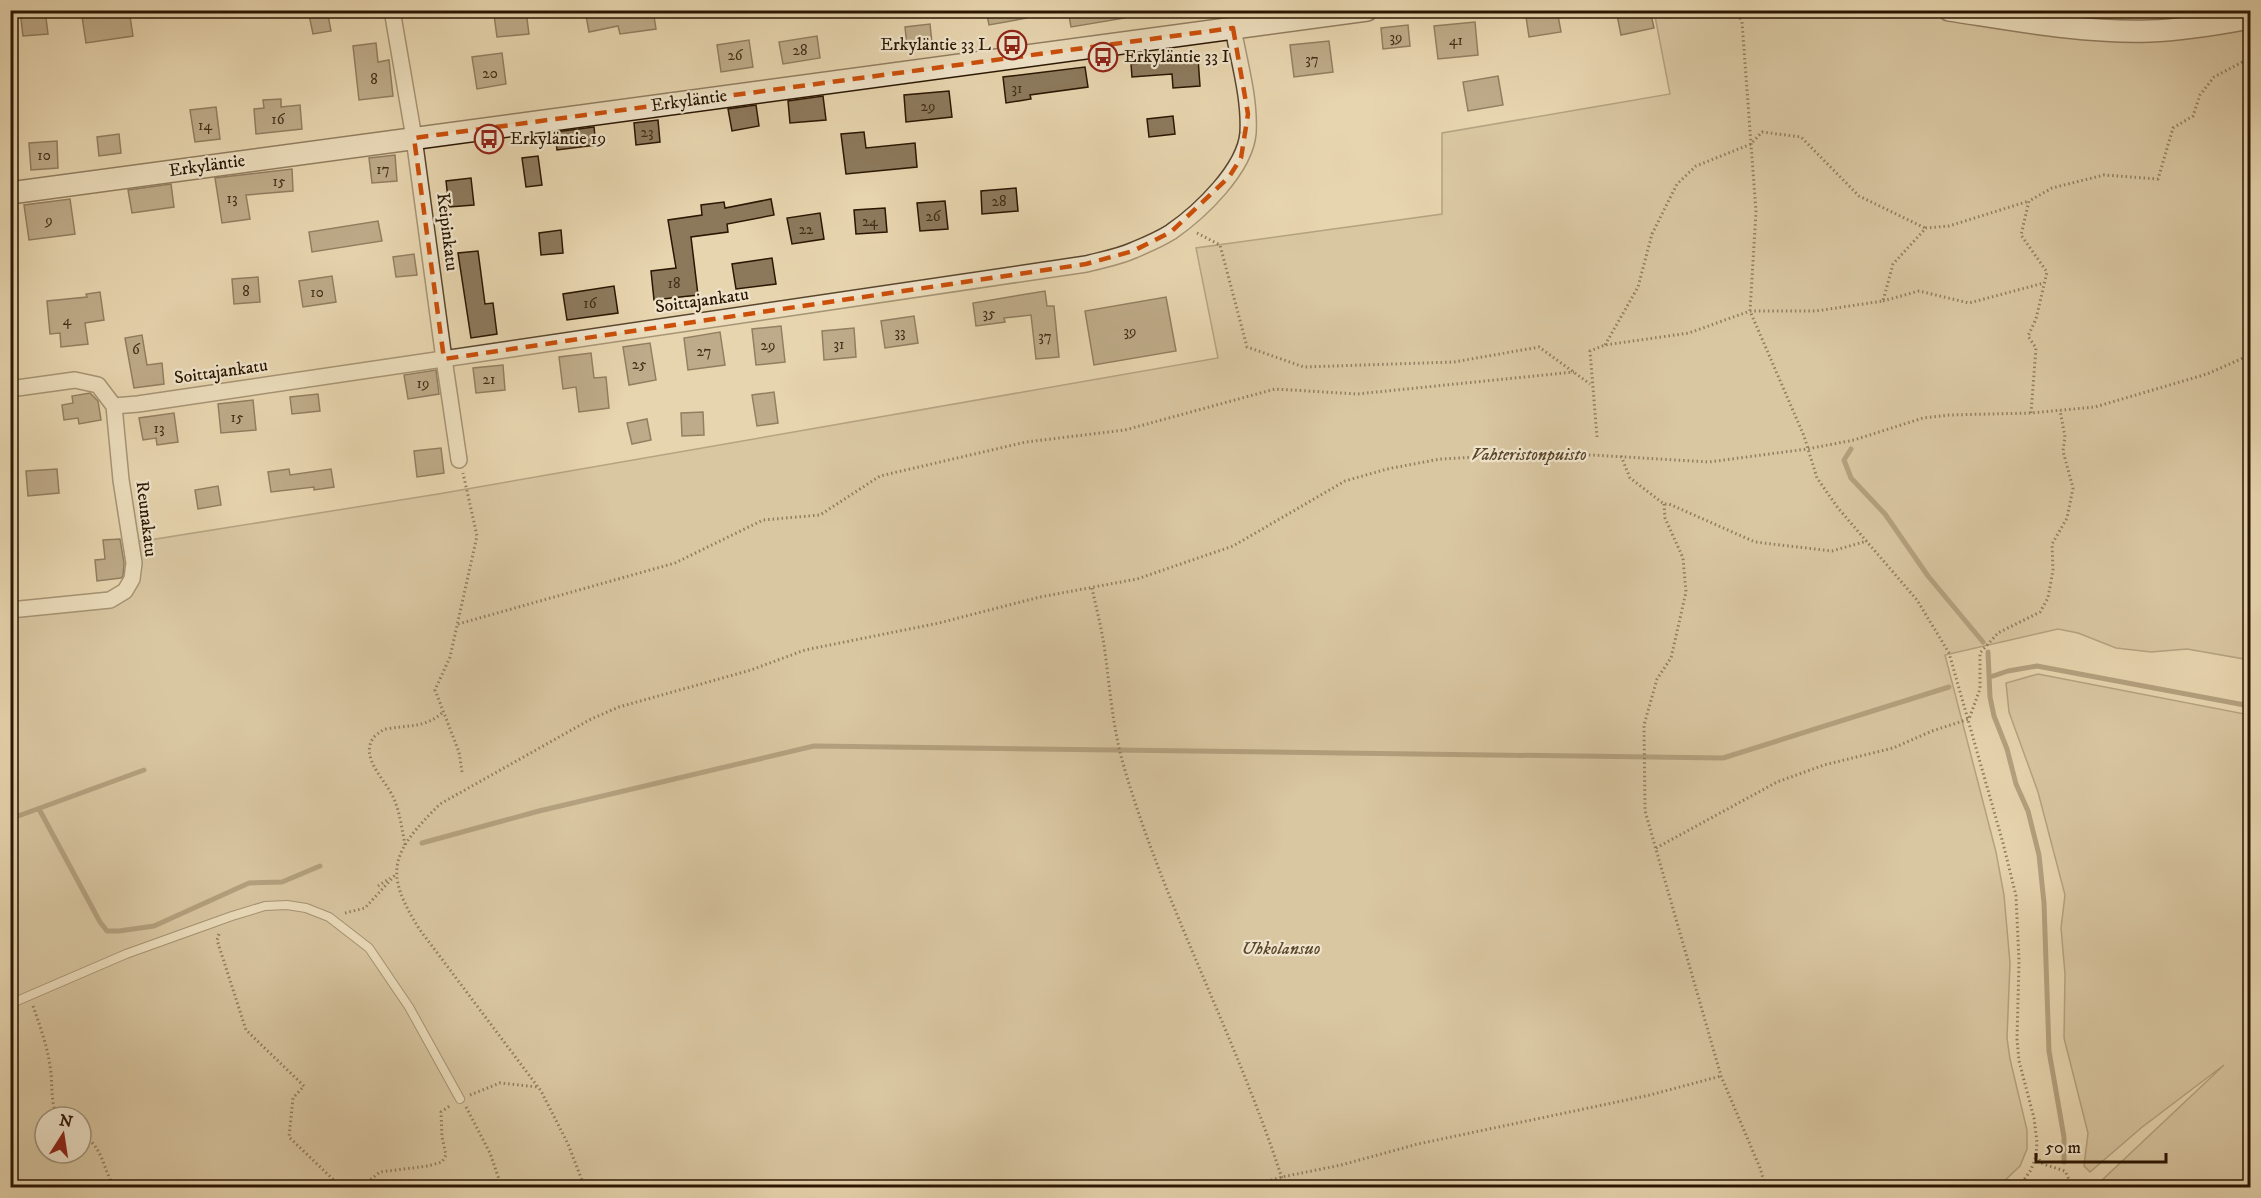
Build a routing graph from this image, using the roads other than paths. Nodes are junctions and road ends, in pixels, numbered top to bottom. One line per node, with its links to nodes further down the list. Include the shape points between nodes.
1 (392, 10): 6 (street, Keipinkatu)
2 (1367, 10): 5 (street, Erkyläntie)
3 (1949, 10): 4 (street, via 2050,25 2150,31)
4 (2250, 18)
5 (1233, 28): 6 (street, Erkyläntie); 8 (street, Soittajankatu, via 1248,114 1241,158 1229,177 1171,232 1133,251 1086,264)
6 (414, 138): 7 (street, Erkyläntie); 8 (street, Keipinkatu)
7 (10, 193)
8 (444, 359): 10 (street, Soittajankatu); 11 (street, Keipinkatu)
9 (10, 389): 10 (street, via 75,380 98,385)
10 (114, 406): 12 (street, Reunakatu, via 134,563 132,579 125,591 110,600)
11 (459, 460)
12 (10, 610)
13 (10, 1004): 14 (lane, via 126,954 224,918 266,906 306,908 329,917 369,948 409,1007)
14 (460, 1099)

